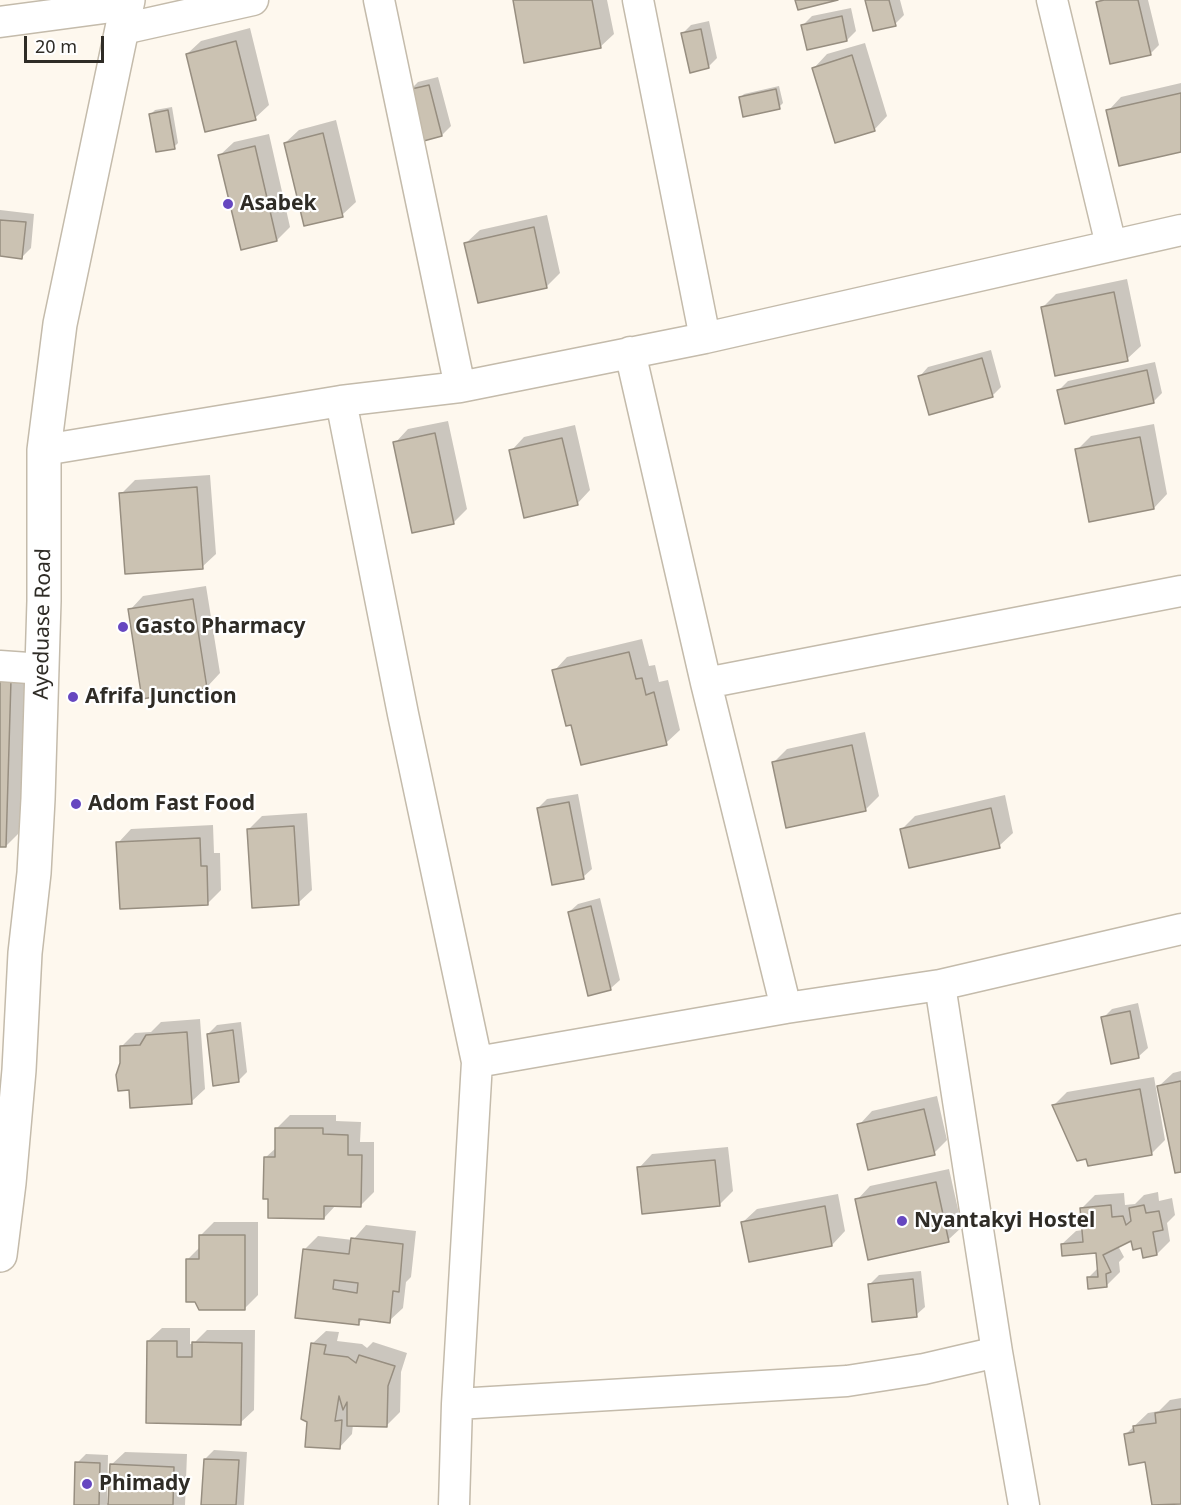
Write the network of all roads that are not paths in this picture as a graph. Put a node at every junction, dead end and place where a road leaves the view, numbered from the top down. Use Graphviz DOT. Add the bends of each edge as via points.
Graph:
graph roads {
  1 [pos="252,0"];
  2 [pos="379,0"];
  3 [pos="638,0"];
  4 [pos="1052,0"];
  5 [pos="126,11"];
  6 [pos="0,22"];
  7 [pos="1181,230"];
  8 [pos="1111,245"];
  9 [pos="705,338"];
  10 [pos="630,352"];
  11 [pos="460,387"];
  12 [pos="341,401"];
  13 [pos="44,450"];
  14 [pos="1181,591"];
  15 [pos="0,666"];
  16 [pos="43,669"];
  17 [pos="706,683"];
  18 [pos="1181,929"];
  19 [pos="940,985"];
  20 [pos="786,1008"];
  21 [pos="477,1062"];
  22 [pos="0,1255"];
  23 [pos="997,1352"];
  24 [pos="457,1404"];
  25 [pos="454,1505"];
  26 [pos="1024,1505"];
  1 -- 5 [label="street"];
  2 -- 11 [label="street"];
  3 -- 9 [label="street"];
  4 -- 8 [label="street"];
  5 -- 6 [label="street"];
  5 -- 13 [label="street, Ayeduase Road" via="60,324"];
  7 -- 8 [label="street"];
  8 -- 9 [label="street"];
  9 -- 10 [label="street"];
  10 -- 11 [label="street"];
  10 -- 17 [label="street"];
  11 -- 12 [label="street"];
  12 -- 13 [label="street"];
  12 -- 21 [label="street"];
  13 -- 16 [label="street, Ayeduase Road"];
  14 -- 17 [label="street"];
  15 -- 16 [label="street"];
  16 -- 22 [label="street, Ayeduase Road" via="34,873"];
  17 -- 20 [label="street"];
  18 -- 19 [label="street"];
  19 -- 20 [label="street"];
  19 -- 23 [label="street"];
  20 -- 21 [label="street"];
  21 -- 24 [label="street"];
  23 -- 24 [label="street" via="846,1381"];
  23 -- 26 [label="street"];
  24 -- 25 [label="street"];
}
